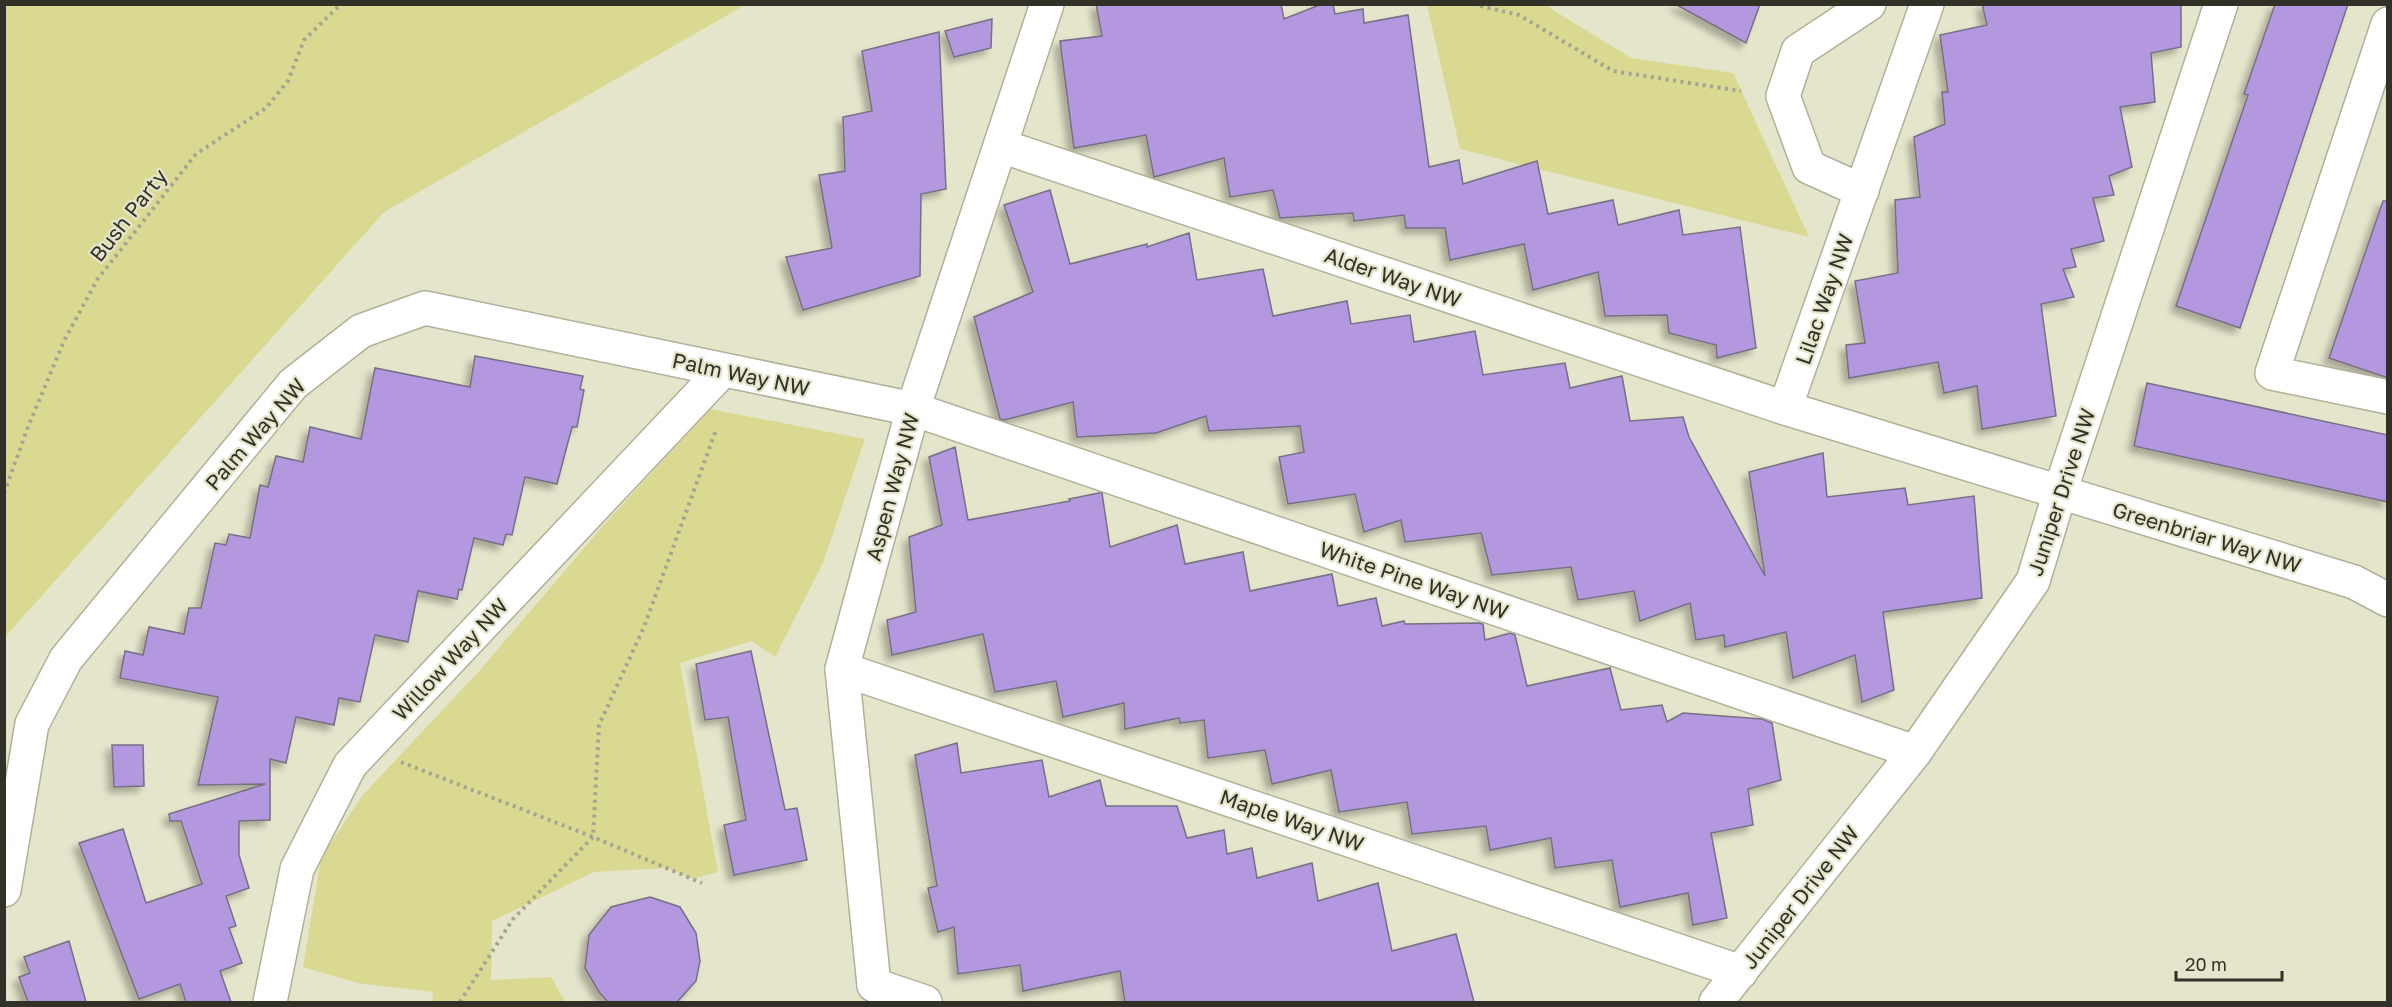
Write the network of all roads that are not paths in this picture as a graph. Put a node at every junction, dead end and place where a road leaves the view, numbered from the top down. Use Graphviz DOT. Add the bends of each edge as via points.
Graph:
graph roads {
  1 [pos="1047,4"];
  2 [pos="1869,4"];
  3 [pos="1927,4"];
  4 [pos="2221,4"];
  5 [pos="2388,24"];
  6 [pos="1001,146"];
  7 [pos="1862,191"];
  8 [pos="723,370"];
  9 [pos="2388,397"];
  10 [pos="1785,408"];
  11 [pos="913,409"];
  12 [pos="2060,492"];
  13 [pos="2388,580"];
  14 [pos="2354,582"];
  15 [pos="2388,600"];
  16 [pos="842,669"];
  17 [pos="1915,752"];
  18 [pos="4,890"];
  19 [pos="1741,972"];
  20 [pos="868,994"];
  21 [pos="270,1002"];
  22 [pos="925,1002"];
  23 [pos="1716,1002"];
  1 -- 6 [label="street, Aspen Way NW"];
  2 -- 7 [label="street" via="1798,51 1783,96 1809,167"];
  3 -- 7 [label="street, Lilac Way NW"];
  4 -- 12 [label="street, Juniper Drive NW"];
  5 -- 9 [label="street" via="2272,373"];
  6 -- 10 [label="street, Alder Way NW"];
  6 -- 11 [label="street, Aspen Way NW"];
  7 -- 10 [label="street, Lilac Way NW"];
  8 -- 11 [label="street, Palm Way NW"];
  8 -- 18 [label="street, Palm Way NW" via="425,308 361,331 293,384 66,659 32,724"];
  8 -- 21 [label="street, Willow Way NW" via="350,765 297,869"];
  10 -- 12 [label="street, Alder Way NW"];
  11 -- 16 [label="street, Aspen Way NW"];
  11 -- 17 [label="street, White Pine Way NW"];
  12 -- 14 [label="street, Greenbriar Way NW"];
  12 -- 17 [label="street, Juniper Drive NW" via="2033,581"];
  13 -- 14 [label="street, Greenbriar Way NW"];
  14 -- 15 [label="street, Greenbriar Way NW"];
  16 -- 19 [label="street, Maple Way NW"];
  16 -- 20 [label="street, Aspen Way NW"];
  17 -- 19 [label="street, Juniper Drive NW"];
  19 -- 23 [label="street, Juniper Drive NW"];
  20 -- 22 [label="street"];
}
